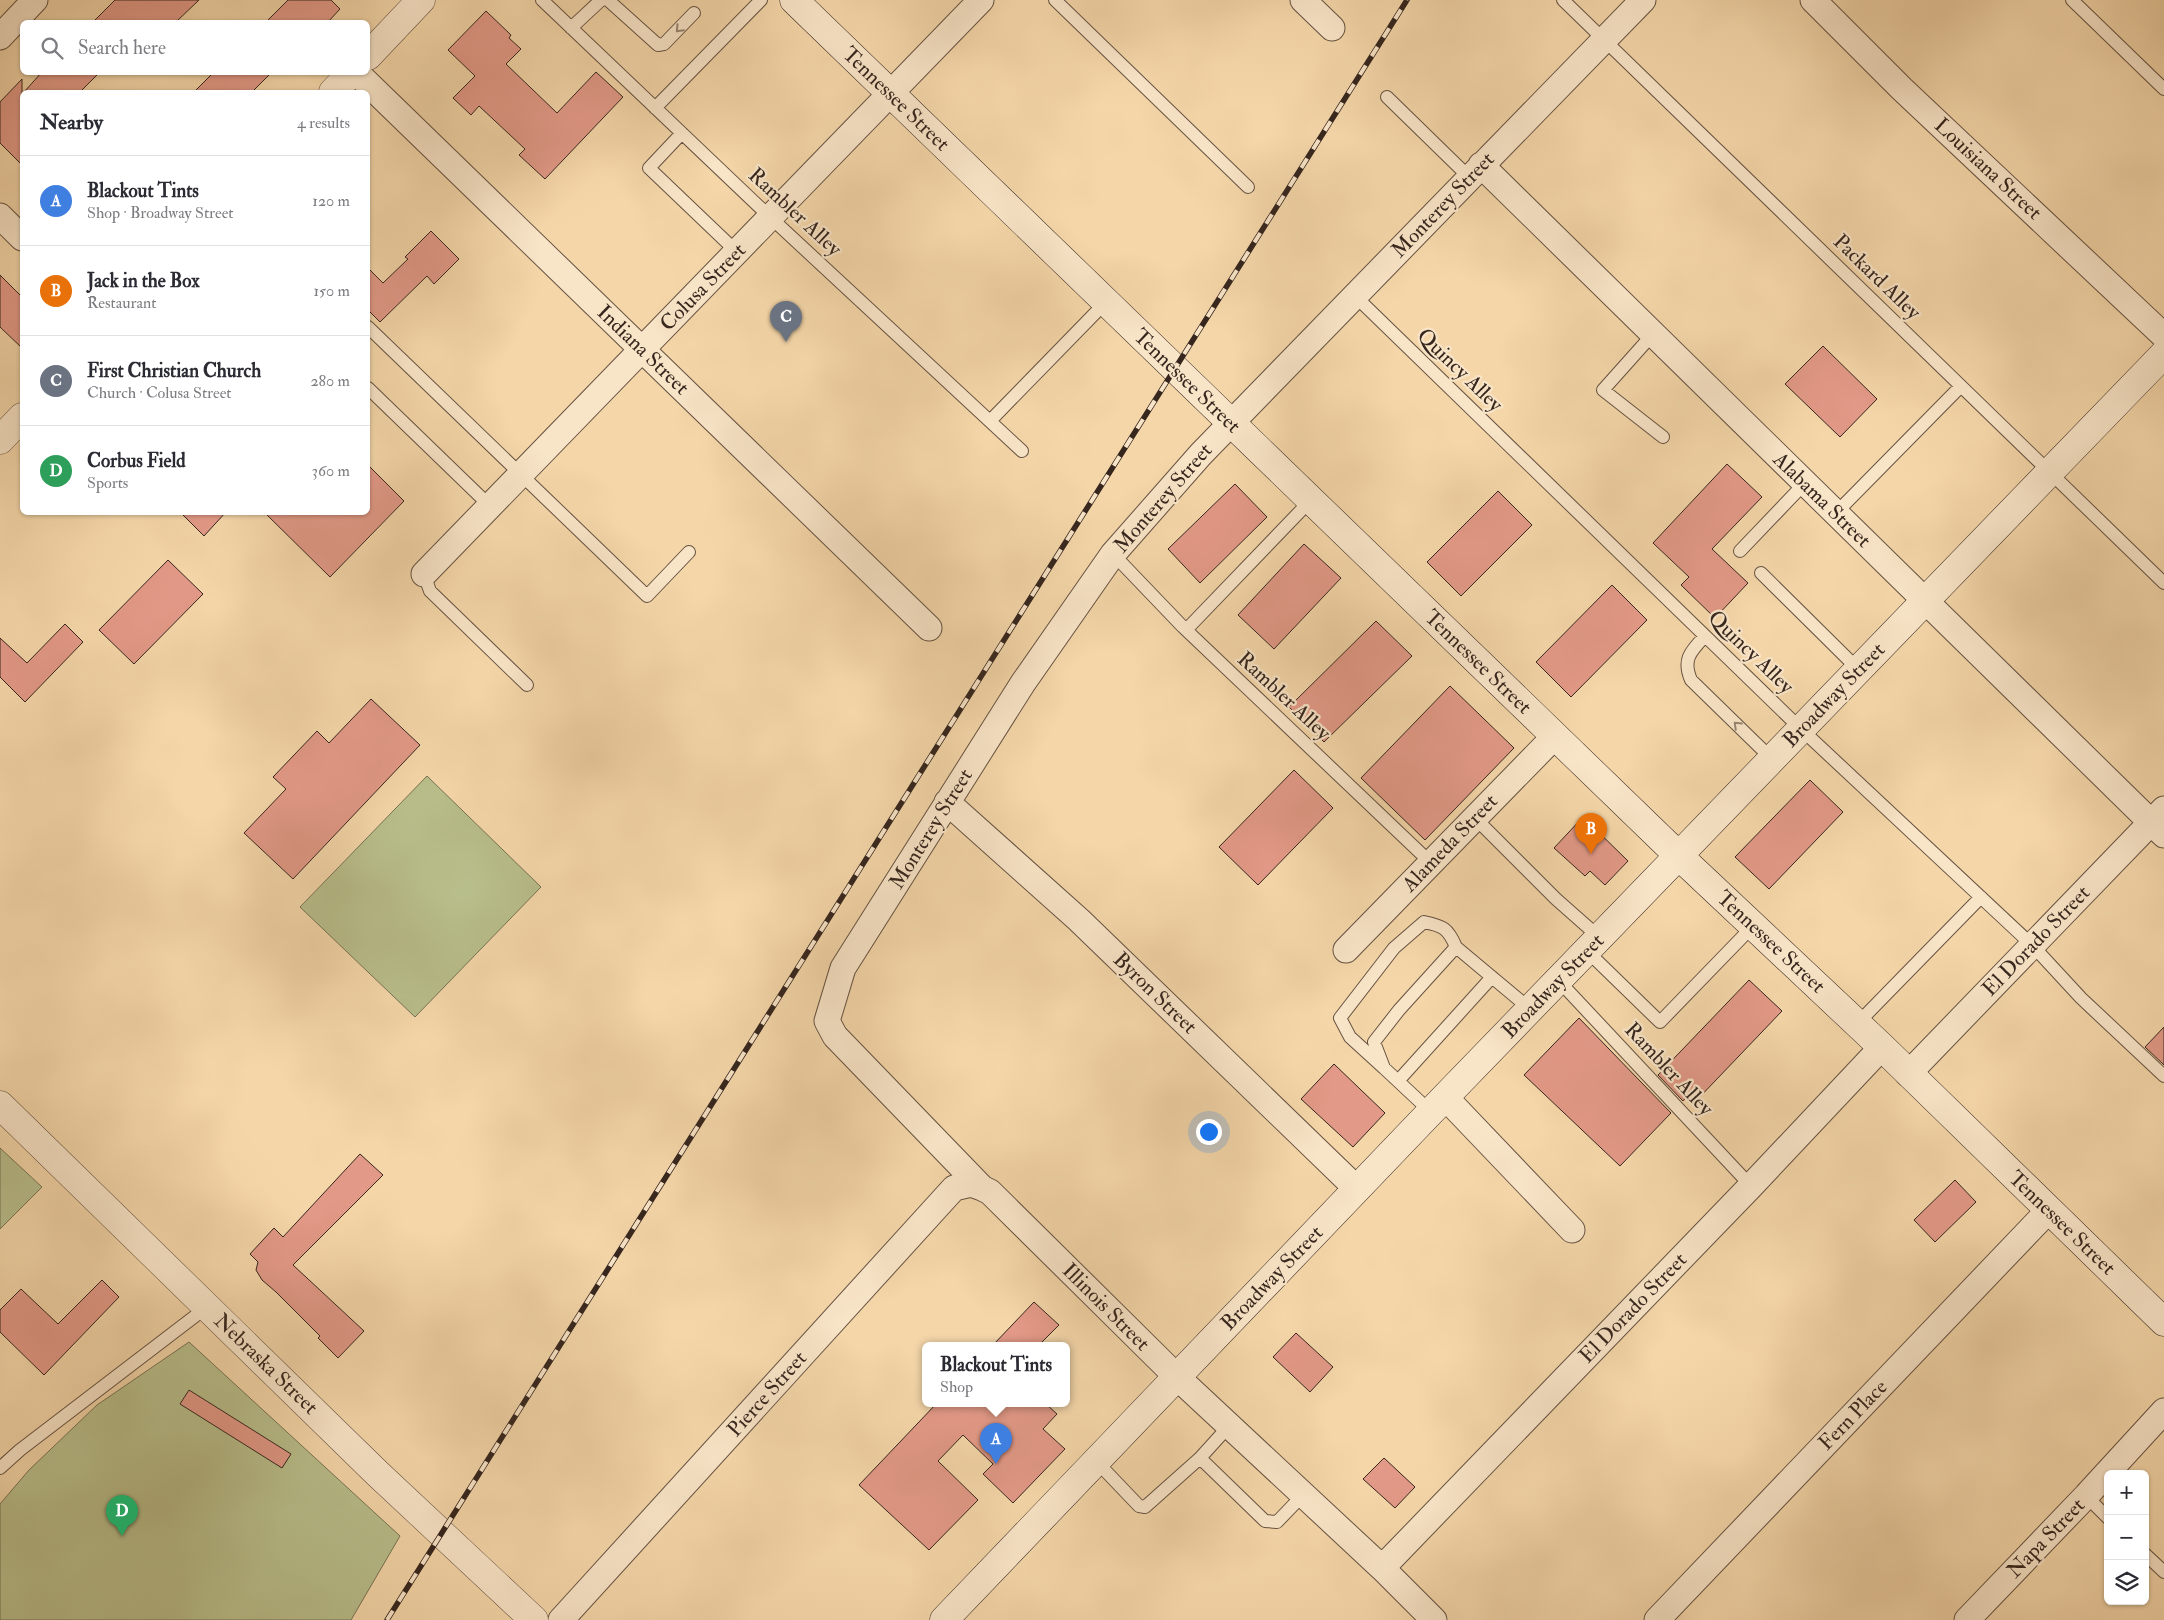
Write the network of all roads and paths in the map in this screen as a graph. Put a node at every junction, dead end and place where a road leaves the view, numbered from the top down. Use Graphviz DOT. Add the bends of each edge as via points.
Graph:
graph roads {
  1 [pos="35,0"];
  2 [pos="421,0"];
  3 [pos="542,0"];
  4 [pos="601,0"];
  5 [pos="608,0"];
  6 [pos="761,0"];
  7 [pos="794,0"];
  8 [pos="982,0"];
  9 [pos="1055,0"];
  10 [pos="1303,0"];
  11 [pos="1563,0"];
  12 [pos="1643,0"];
  13 [pos="1813,0"];
  14 [pos="2072,0"];
  15 [pos="694,13"];
  16 [pos="571,28"];
  17 [pos="1332,28"];
  18 [pos="0,36"];
  19 [pos="1605,41"];
  20 [pos="370,54"];
  21 [pos="351,75"];
  22 [pos="357,75"];
  23 [pos="2164,89"];
  24 [pos="335,90"];
  25 [pos="891,93"];
  26 [pos="1387,97"];
  27 [pos="655,108"];
  28 [pos="682,133"];
  29 [pos="1475,171"];
  30 [pos="1248,186"];
  31 [pos="0,216"];
  32 [pos="770,218"];
  33 [pos="20,236"];
  34 [pos="737,252"];
  35 [pos="1355,296"];
  36 [pos="1106,302"];
  37 [pos="370,329"];
  38 [pos="1653,334"];
  39 [pos="2164,336"];
  40 [pos="642,349"];
  41 [pos="2164,354"];
  42 [pos="1961,386"];
  43 [pos="370,390"];
  44 [pos="20,419"];
  45 [pos="990,421"];
  46 [pos="1231,423"];
  47 [pos="1664,436"];
  48 [pos="0,440"];
  49 [pos="1022,451"];
  50 [pos="2049,472"];
  51 [pos="522,473"];
  52 [pos="1805,483"];
  53 [pos="1311,500"];
  54 [pos="490,506"];
  55 [pos="1836,513"];
  56 [pos="1740,551"];
  57 [pos="689,552"];
  58 [pos="1113,554"];
  59 [pos="1761,573"];
  60 [pos="424,574"];
  61 [pos="2164,583"];
  62 [pos="1925,601"];
  63 [pos="930,628"];
  64 [pos="1186,630"];
  65 [pos="1705,636"];
  66 [pos="1860,670"];
  67 [pos="527,685"];
  68 [pos="1801,729"];
  69 [pos="1555,736"];
  70 [pos="1772,759"];
  71 [pos="948,802"];
  72 [pos="1475,818"];
  73 [pos="2160,822"];
  74 [pos="1679,856"];
  75 [pos="1431,863"];
  76 [pos="1981,897"];
  77 [pos="1753,926"];
  78 [pos="1593,944"];
  79 [pos="2032,945"];
  80 [pos="1456,947"];
  81 [pos="1346,950"];
  82 [pos="842,970"];
  83 [pos="1492,977"];
  84 [pos="1558,980"];
  85 [pos="1530,1009"];
  86 [pos="1857,1024"];
  87 [pos="1882,1047"];
  88 [pos="1384,1068"];
  89 [pos="1908,1074"];
  90 [pos="2164,1076"];
  91 [pos="1398,1081"];
  92 [pos="1438,1104"];
  93 [pos="0,1105"];
  94 [pos="1751,1186"];
  95 [pos="982,1188"];
  96 [pos="1357,1189"];
  97 [pos="2049,1210"];
  98 [pos="1572,1230"];
  99 [pos="207,1307"];
  100 [pos="2164,1322"];
  101 [pos="1177,1377"];
  102 [pos="2164,1411"];
  103 [pos="1229,1426"];
  104 [pos="1200,1458"];
  105 [pos="1096,1461"];
  106 [pos="0,1468"];
  107 [pos="1303,1495"];
  108 [pos="2086,1496"];
  109 [pos="2105,1515"];
  110 [pos="2149,1558"];
  111 [pos="1382,1568"];
  112 [pos="2164,1572"];
  113 [pos="947,1619"];
  114 [pos="534,1620"];
  115 [pos="561,1620"];
  116 [pos="1434,1620"];
  117 [pos="1657,1620"];
  118 [pos="1967,1620"];
  1 -- 18 [label="street"];
  2 -- 20 [label="main road"];
  3 -- 16 [label="lane, Rambler Alley"];
  4 -- 16 [label="lane"];
  15 -- 5 [label="lane, one-way" via="664,44 658,45"];
  6 -- 27 [label="lane"];
  7 -- 25 [label="main road, Tennessee Street"];
  8 -- 25 [label="street, Colusa Street"];
  9 -- 30 [label="lane"];
  10 -- 17 [label="street"];
  11 -- 19 [label="lane, Packard Alley"];
  12 -- 19 [label="street, Monterey Street"];
  13 -- 39 [label="street, Louisiana Street" via="1902,89"];
  14 -- 23 [label="lane"];
  16 -- 27 [label="lane, Rambler Alley"];
  19 -- 29 [label="street, Monterey Street"];
  19 -- 42 [label="lane, Packard Alley"];
  21 -- 24 [label="main road"];
  22 -- 40 [label="street, Indiana Street"];
  25 -- 32 [label="street, Colusa Street"];
  25 -- 36 [label="main road, Tennessee Street"];
  26 -- 29 [label="lane"];
  27 -- 28 [label="lane, Rambler Alley"];
  28 -- 32 [label="lane, Rambler Alley"];
  28 -- 34 [label="lane" via="649,168"];
  29 -- 35 [label="street, Monterey Street"];
  29 -- 38 [label="street, Alabama Street"];
  31 -- 33 [label="street"];
  32 -- 34 [label="street, Colusa Street"];
  32 -- 45 [label="lane, Rambler Alley"];
  34 -- 40 [label="street, Colusa Street"];
  35 -- 46 [label="street, Monterey Street"];
  35 -- 65 [label="lane, Quincy Alley"];
  36 -- 45 [label="lane"];
  36 -- 46 [label="main road, Tennessee Street"];
  37 -- 51 [label="lane"];
  38 -- 47 [label="lane" via="1603,390"];
  38 -- 52 [label="street, Alabama Street"];
  40 -- 51 [label="street, Colusa Street"];
  40 -- 63 [label="street, Indiana Street"];
  41 -- 50 [label="main road, Broadway Street"];
  42 -- 50 [label="lane, Packard Alley"];
  42 -- 55 [label="lane"];
  43 -- 54 [label="lane"];
  44 -- 48 [label="main road"];
  45 -- 49 [label="lane, Rambler Alley"];
  46 -- 53 [label="main road, Tennessee Street"];
  46 -- 58 [label="street, Monterey Street"];
  50 -- 61 [label="lane, Packard Alley"];
  50 -- 62 [label="main road, Broadway Street"];
  51 -- 54 [label="street, Colusa Street"];
  51 -- 57 [label="lane" via="647,596"];
  52 -- 55 [label="street, Alabama Street"];
  52 -- 56 [label="lane"];
  53 -- 64 [label="lane"];
  53 -- 69 [label="main road, Tennessee Street"];
  54 -- 60 [label="street, Colusa Street"];
  55 -- 62 [label="street, Alabama Street"];
  58 -- 64 [label="lane, Rambler Alley"];
  58 -- 71 [label="street, Monterey Street" via="1023,684"];
  59 -- 66 [label="lane"];
  60 -- 67 [label="lane" via="430,591"];
  62 -- 66 [label="main road, Broadway Street"];
  62 -- 73 [label="street, Alabama Street"];
  64 -- 75 [label="lane, Rambler Alley"];
  65 -- 68 [label="lane, Quincy Alley"];
  70 -- 65 [label="lane, one-way" via="1691,680 1686,669 1687,659"];
  66 -- 68 [label="main road, Broadway Street"];
  68 -- 70 [label="main road, Broadway Street"];
  68 -- 76 [label="lane, Quincy Alley"];
  69 -- 72 [label="street, Alameda Street"];
  69 -- 74 [label="main road, Tennessee Street"];
  70 -- 74 [label="main road, Broadway Street"];
  71 -- 82 [label="street, Monterey Street"];
  71 -- 96 [label="street, Byron Street" via="1079,920"];
  72 -- 75 [label="street, Alameda Street"];
  72 -- 78 [label="lane" via="1556,899"];
  73 -- 79 [label="street, El Dorado Street"];
  74 -- 77 [label="main road, Tennessee Street"];
  74 -- 78 [label="main road, Broadway Street"];
  75 -- 81 [label="street, Alameda Street"];
  76 -- 79 [label="lane, Quincy Alley"];
  76 -- 86 [label="lane"];
  77 -- 78 [label="lane" via="1660,1022"];
  77 -- 86 [label="main road, Tennessee Street"];
  78 -- 84 [label="main road, Broadway Street"];
  79 -- 89 [label="street, El Dorado Street"];
  79 -- 90 [label="lane, Quincy Alley" via="2081,998"];
  80 -- 83 [label="lane"];
  80 -- 88 [label="lane" via="1374,1042"];
  80 -- 88 [label="lane" via="1452,937 1441,926 1424,922 1394,948 1340,1018 1350,1037"];
  82 -- 95 [label="street, Illinois Street" via="827,1021 835,1036"];
  83 -- 85 [label="lane"];
  83 -- 91 [label="lane"];
  84 -- 85 [label="main road, Broadway Street"];
  84 -- 94 [label="lane, Rambler Alley"];
  85 -- 92 [label="main road, Broadway Street"];
  86 -- 87 [label="main road, Tennessee Street"];
  87 -- 89 [label="main road, Tennessee Street"];
  87 -- 94 [label="street, El Dorado Street"];
  88 -- 91 [label="lane"];
  89 -- 97 [label="main road, Tennessee Street"];
  91 -- 92 [label="lane"];
  92 -- 96 [label="main road, Broadway Street"];
  92 -- 98 [label="street"];
  93 -- 99 [label="main road, Nebraska Street"];
  94 -- 111 [label="street, El Dorado Street"];
  95 -- 101 [label="street, Illinois Street" via="990,1192"];
  95 -- 115 [label="street, Pierce Street" via="971,1184 954,1188"];
  96 -- 101 [label="main road, Broadway Street"];
  97 -- 100 [label="main road, Tennessee Street"];
  97 -- 117 [label="street, Fern Place"];
  99 -- 106 [label="lane"];
  99 -- 114 [label="main road, Nebraska Street"];
  101 -- 103 [label="street, Illinois Street"];
  101 -- 105 [label="main road, Broadway Street"];
  102 -- 108 [label="street, Napa Street"];
  103 -- 104 [label="lane"];
  103 -- 107 [label="street, Illinois Street"];
  104 -- 105 [label="lane" via="1145,1507 1139,1506"];
  104 -- 107 [label="lane" via="1265,1522 1277,1522"];
  105 -- 113 [label="main road, Broadway Street"];
  107 -- 111 [label="street, Illinois Street"];
  108 -- 109 [label="lane"];
  108 -- 118 [label="street, Napa Street"];
  110 -- 112 [label="lane"];
  111 -- 116 [label="street, Illinois Street"];
}
